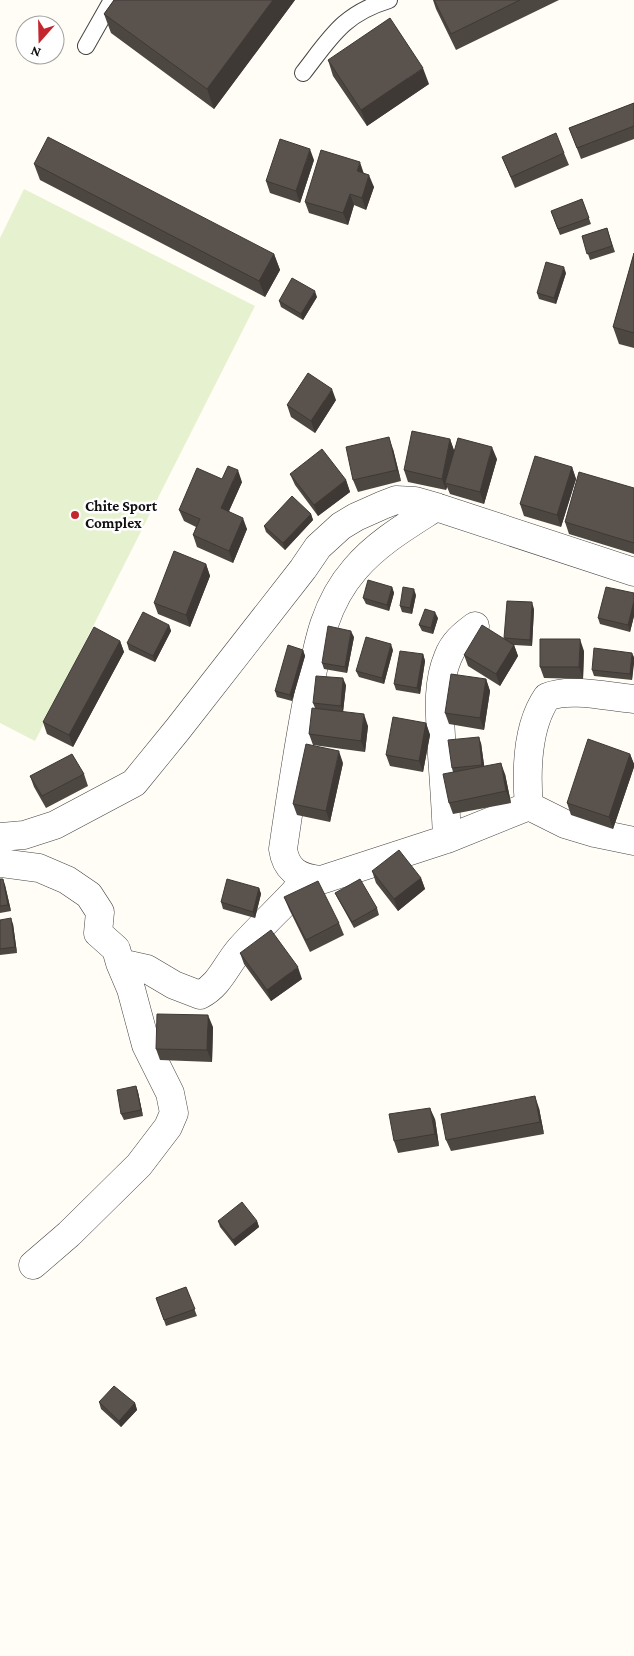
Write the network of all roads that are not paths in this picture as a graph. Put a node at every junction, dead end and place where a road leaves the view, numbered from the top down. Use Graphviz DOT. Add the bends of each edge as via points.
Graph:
graph roads {
  1 [pos="112,0"];
  2 [pos="389,0"];
  3 [pos="86,46"];
  4 [pos="303,73"];
  5 [pos="436,507"];
  6 [pos="634,572"];
  7 [pos="475,626"];
  8 [pos="634,699"];
  9 [pos="529,806"];
  10 [pos="0,837"];
  11 [pos="447,839"];
  12 [pos="634,841"];
  13 [pos="0,863"];
  14 [pos="301,876"];
  15 [pos="120,963"];
  16 [pos="34,1265"];
  1 -- 3 [label="lane"];
  2 -- 4 [label="lane" via="343,23"];
  5 -- 6 [label="street"];
  5 -- 10 [label="street" via="396,500 341,526 318,547 134,783 55,826 24,835"];
  5 -- 14 [label="street" via="364,559 341,586 325,618 298,752 284,849 286,863"];
  7 -- 11 [label="street" via="453,646 441,681"];
  8 -- 9 [label="street" via="574,692 547,697 538,714 532,740"];
  9 -- 11 [label="street"];
  9 -- 12 [label="street" via="565,824"];
  11 -- 14 [label="street" via="321,880"];
  13 -- 15 [label="street" via="39,868 67,880 89,895 100,912 98,933 116,949"];
  14 -- 15 [label="street" via="294,893 239,950 217,982 200,994 147,969"];
  15 -- 16 [label="street" via="131,989 146,1045 170,1093 174,1114 139,1165"];
}
